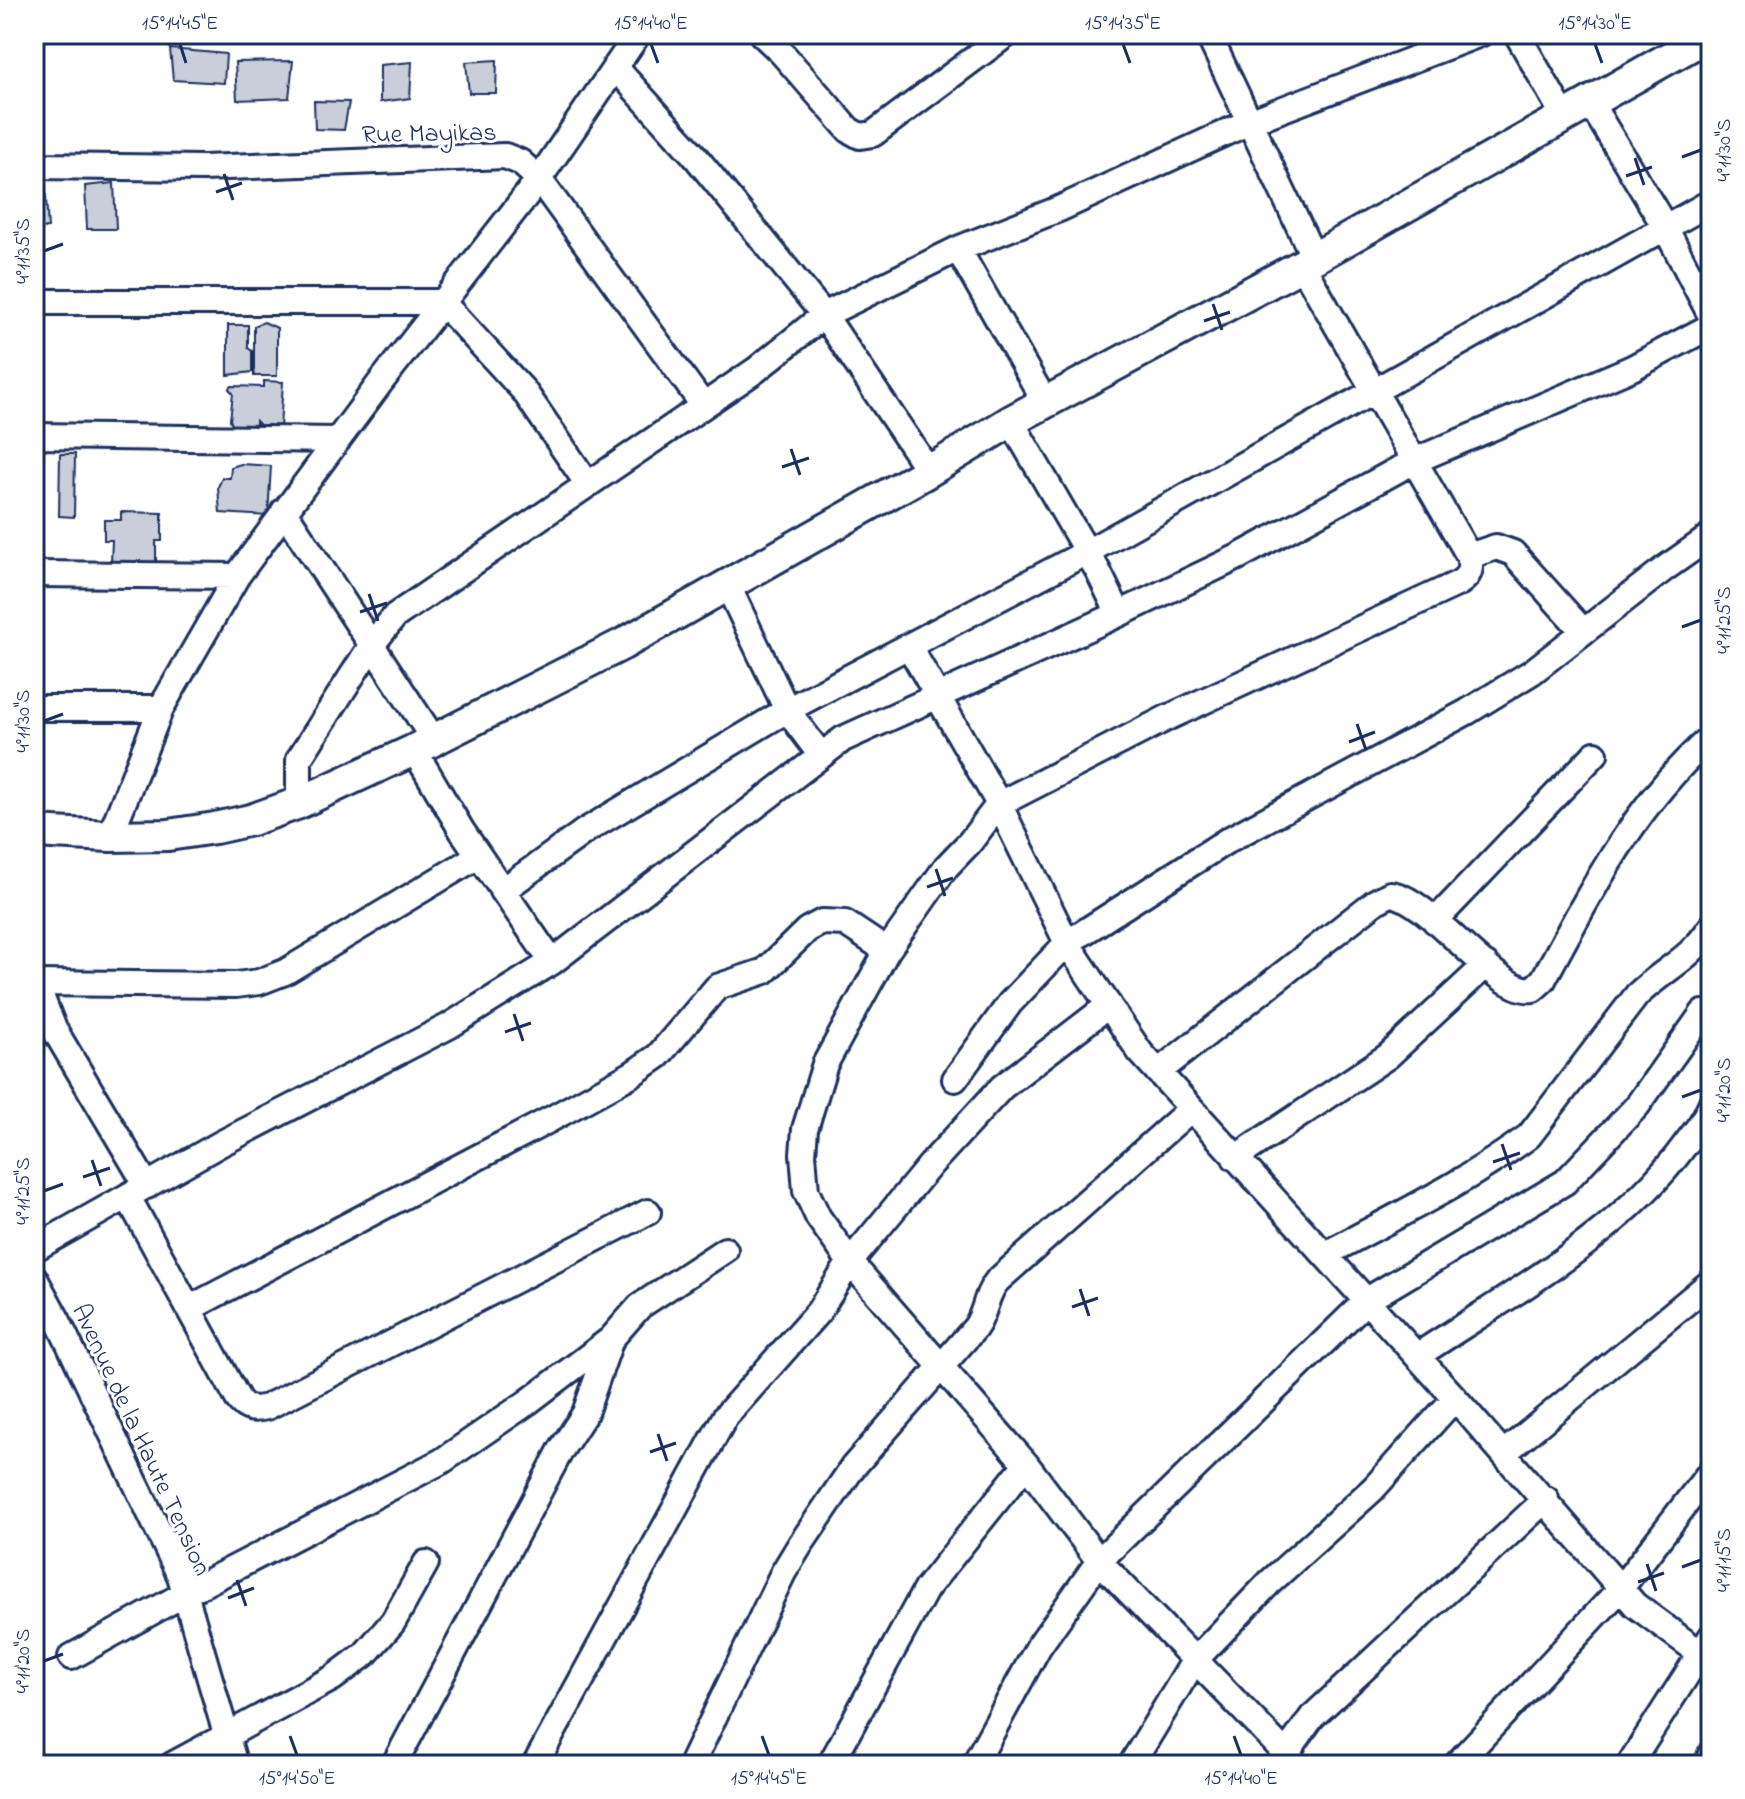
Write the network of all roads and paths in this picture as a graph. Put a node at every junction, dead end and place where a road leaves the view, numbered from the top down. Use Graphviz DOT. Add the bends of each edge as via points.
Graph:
graph roads {
  1 [pos="638,34"];
  2 [pos="762,34"];
  3 [pos="1208,34"];
  4 [pos="1480,34"];
  5 [pos="1517,34"];
  6 [pos="1711,34"];
  7 [pos="1003,35"];
  8 [pos="615,67"];
  9 [pos="1578,111"];
  10 [pos="1249,122"];
  11 [pos="34,166"];
  12 [pos="539,179"];
  13 [pos="1711,202"];
  14 [pos="1665,227"];
  15 [pos="958,249"];
  16 [pos="1308,262"];
  17 [pos="34,302"];
  18 [pos="442,302"];
  19 [pos="824,315"];
  20 [pos="1711,316"];
  21 [pos="1711,326"];
  22 [pos="1375,390"];
  23 [pos="1045,402"];
  24 [pos="703,405"];
  25 [pos="1011,421"];
  26 [pos="34,436"];
  27 [pos="338,440"];
  28 [pos="1414,461"];
  29 [pos="929,471"];
  30 [pos="587,483"];
  31 [pos="284,511"];
  32 [pos="1711,536"];
  33 [pos="1087,552"];
  34 [pos="1469,556"];
  35 [pos="34,574"];
  36 [pos="237,576"];
  37 [pos="728,586"];
  38 [pos="1119,614"];
  39 [pos="1583,631"];
  40 [pos="371,646"];
  41 [pos="909,646"];
  42 [pos="939,697"];
  43 [pos="34,708"];
  44 [pos="161,708"];
  45 [pos="787,710"];
  46 [pos="1711,737"];
  47 [pos="424,745"];
  48 [pos="820,754"];
  49 [pos="1595,754"];
  50 [pos="299,803"];
  51 [pos="999,804"];
  52 [pos="34,832"];
  53 [pos="110,836"];
  54 [pos="478,856"];
  55 [pos="502,891"];
  56 [pos="1435,921"];
  57 [pos="1711,927"];
  58 [pos="1067,943"];
  59 [pos="887,951"];
  60 [pos="552,962"];
  61 [pos="1486,965"];
  62 [pos="35,983"];
  63 [pos="1109,1005"];
  64 [pos="1703,1013"];
  65 [pos="1158,1072"];
  66 [pos="955,1079"];
  67 [pos="1711,1104"];
  68 [pos="1191,1109"];
  69 [pos="1235,1158"];
  70 [pos="138,1192"];
  71 [pos="648,1212"];
  72 [pos="34,1249"];
  73 [pos="725,1250"];
  74 [pos="1326,1254"];
  75 [pos="850,1262"];
  76 [pos="34,1277"];
  77 [pos="1711,1282"];
  78 [pos="1367,1300"];
  79 [pos="190,1308"];
  80 [pos="611,1339"];
  81 [pos="1417,1356"];
  82 [pos="941,1364"];
  83 [pos="1455,1398"];
  84 [pos="1504,1453"];
  85 [pos="1026,1464"];
  86 [pos="1711,1471"];
  87 [pos="1546,1499"];
  88 [pos="1099,1561"];
  89 [pos="426,1563"];
  90 [pos="1621,1588"];
  91 [pos="186,1593"];
  92 [pos="1705,1645"];
  93 [pos="71,1657"];
  94 [pos="1194,1661"];
  95 [pos="227,1735"];
  96 [pos="1711,1754"];
  97 [pos="1287,1761"];
  98 [pos="172,1765"];
  99 [pos="235,1765"];
  100 [pos="394,1765"];
  101 [pos="535,1765"];
  102 [pos="691,1765"];
  103 [pos="830,1765"];
  104 [pos="974,1765"];
  105 [pos="1131,1765"];
  106 [pos="1456,1765"];
  107 [pos="1629,1765"];
  108 [pos="1707,1765"];
  1 -- 8 [label="street"];
  2 -- 7 [label="street" via="860,136 873,134"];
  3 -- 10 [label="street"];
  4 -- 10 [label="street"];
  5 -- 9 [label="street"];
  6 -- 9 [label="main road"];
  8 -- 12 [label="street"];
  8 -- 19 [label="street"];
  9 -- 14 [label="street"];
  9 -- 16 [label="main road"];
  10 -- 15 [label="street"];
  10 -- 16 [label="street"];
  11 -- 12 [label="street, Rue Mayikas" via="203,168 505,156"];
  12 -- 18 [label="street"];
  12 -- 24 [label="street, Rue Mayikas"];
  13 -- 14 [label="street"];
  14 -- 20 [label="street"];
  14 -- 22 [label="street"];
  15 -- 19 [label="street"];
  15 -- 23 [label="street"];
  16 -- 22 [label="street"];
  16 -- 23 [label="main road"];
  17 -- 18 [label="street"];
  18 -- 27 [label="street"];
  18 -- 30 [label="street" via="524,391"];
  19 -- 24 [label="street"];
  19 -- 29 [label="street"];
  21 -- 28 [label="street" via="1632,368"];
  22 -- 28 [label="street"];
  22 -- 33 [label="street"];
  23 -- 25 [label="main road"];
  24 -- 30 [label="street"];
  25 -- 29 [label="main road"];
  25 -- 33 [label="street"];
  26 -- 27 [label="street"];
  27 -- 31 [label="street"];
  28 -- 34 [label="street"];
  28 -- 38 [label="street" via="1238,557"];
  29 -- 37 [label="main road"];
  30 -- 40 [label="street" via="395,616"];
  31 -- 36 [label="street"];
  31 -- 40 [label="street"];
  32 -- 39 [label="street"];
  33 -- 38 [label="street"];
  33 -- 41 [label="street"];
  34 -- 39 [label="street" via="1496,547 1513,553"];
  34 -- 51 [label="street" via="1472,566 1459,583 1167,718"];
  35 -- 36 [label="street"];
  36 -- 44 [label="street"];
  37 -- 45 [label="street"];
  37 -- 47 [label="main road"];
  38 -- 42 [label="street"];
  39 -- 58 [label="street" via="1532,672 1467,712 1228,840"];
  40 -- 47 [label="street"];
  40 -- 50 [label="street" via="299,759"];
  41 -- 42 [label="street"];
  41 -- 45 [label="street"];
  42 -- 48 [label="street"];
  42 -- 51 [label="street"];
  43 -- 44 [label="street"];
  44 -- 53 [label="street"];
  45 -- 48 [label="street"];
  45 -- 55 [label="street" via="585,831"];
  46 -- 61 [label="street" via="1665,782 1606,863 1538,985 1519,989"];
  47 -- 50 [label="main road"];
  47 -- 54 [label="street"];
  48 -- 60 [label="street"];
  49 -- 56 [label="street"];
  50 -- 53 [label="main road" via="215,828"];
  51 -- 58 [label="street"];
  51 -- 59 [label="street"];
  52 -- 53 [label="main road"];
  54 -- 55 [label="street"];
  54 -- 62 [label="street" via="285,972 259,982"];
  55 -- 60 [label="street"];
  56 -- 61 [label="street"];
  56 -- 65 [label="street" via="1397,895 1383,896"];
  57 -- 74 [label="street" via="1683,961 1637,995 1529,1136"];
  58 -- 63 [label="street"];
  58 -- 66 [label="street" via="1010,1003"];
  59 -- 75 [label="street" via="825,1064 805,1129 806,1191"];
  59 -- 79 [label="street" via="845,923 822,922 765,971 717,987 640,1070"];
  60 -- 70 [label="street" via="449,1026"];
  61 -- 69 [label="street" via="1388,1056"];
  62 -- 70 [label="street"];
  63 -- 65 [label="street"];
  63 -- 75 [label="street" via="1002,1087"];
  64 -- 78 [label="street" via="1637,1106 1565,1182"];
  65 -- 68 [label="street"];
  67 -- 81 [label="street" via="1662,1175 1591,1240"];
  68 -- 69 [label="street"];
  68 -- 82 [label="street" via="997,1281 981,1320"];
  69 -- 74 [label="street"];
  70 -- 72 [label="street"];
  70 -- 79 [label="street"];
  71 -- 79 [label="street" via="267,1407 243,1406"];
  73 -- 80 [label="street" via="640,1306"];
  74 -- 78 [label="street"];
  75 -- 82 [label="street"];
  75 -- 101 [label="street" via="819,1311 725,1417"];
  76 -- 91 [label="street, Avenue de la Haute Tension"];
  77 -- 84 [label="street"];
  78 -- 81 [label="street"];
  78 -- 88 [label="street"];
  80 -- 91 [label="street" via="442,1461"];
  80 -- 100 [label="street" via="585,1413"];
  81 -- 83 [label="street"];
  82 -- 85 [label="street"];
  82 -- 102 [label="street" via="853,1467 783,1573"];
  83 -- 84 [label="street"];
  83 -- 94 [label="street" via="1373,1489 1270,1582"];
  84 -- 87 [label="street"];
  85 -- 88 [label="street"];
  85 -- 103 [label="street" via="926,1589"];
  86 -- 90 [label="street"];
  87 -- 90 [label="street"];
  87 -- 97 [label="street" via="1312,1717"];
  88 -- 94 [label="street"];
  88 -- 104 [label="street" via="1039,1646"];
  89 -- 95 [label="street" via="393,1622 365,1654 333,1678"];
  90 -- 92 [label="street" via="1650,1618"];
  90 -- 106 [label="street"];
  91 -- 93 [label="street"];
  91 -- 95 [label="street, Avenue de la Haute Tension"];
  92 -- 107 [label="street"];
  94 -- 97 [label="street"];
  94 -- 105 [label="street"];
  95 -- 98 [label="street"];
  95 -- 99 [label="street, Avenue de la Haute Tension"];
  96 -- 108 [label="street"];
}
